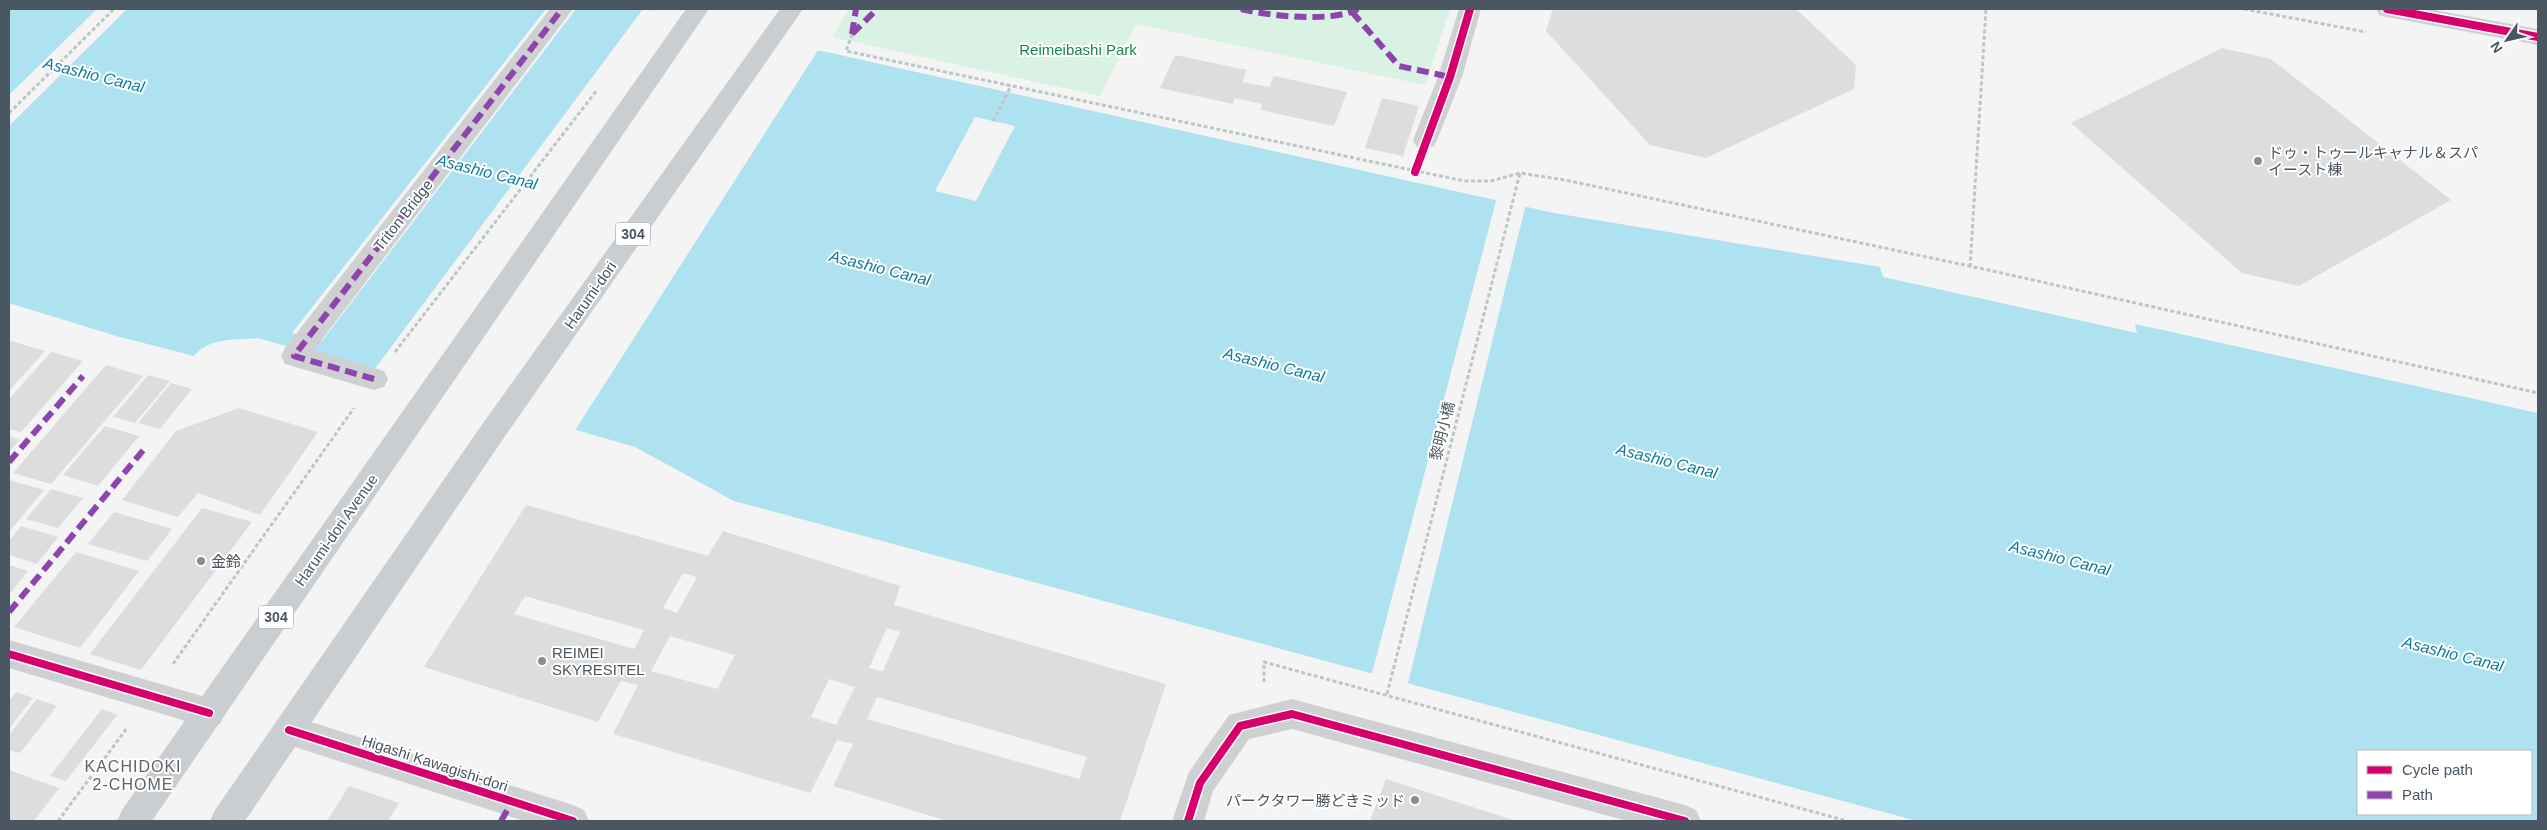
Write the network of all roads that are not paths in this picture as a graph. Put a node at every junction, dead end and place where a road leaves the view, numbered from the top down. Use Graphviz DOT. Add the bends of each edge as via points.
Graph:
graph roads {
  1 [pos="562,9"];
  2 [pos="792,9"];
  3 [pos="1470,9"];
  4 [pos="2387,9"];
  5 [pos="696,12"];
  6 [pos="2443,14"];
  7 [pos="2538,37"];
  8 [pos="1425,140"];
  9 [pos="374,378"];
  10 [pos="9,654"];
  11 [pos="208,713"];
  12 [pos="289,730"];
  13 [pos="133,821"];
  14 [pos="226,821"];
  15 [pos="572,821"];
  16 [pos="1188,821"];
  17 [pos="1685,821"];
  1 -- 9 [label="street, Triton Bridge" via="294,356"];
  2 -- 12 [label="main road, Harumi-dori / 304" via="491,434"];
  3 -- 8 [label="street" via="1450,77"];
  4 -- 6 [label="street"];
  5 -- 11 [label="main road, Harumi-dori Avenue / 304"];
  6 -- 7 [label="street"];
  10 -- 11 [label="street"];
  11 -- 13 [label="main road, Harumi-dori Avenue / 304"];
  12 -- 14 [label="main road, 304"];
  12 -- 15 [label="street, Higashi Kawagishi-dori"];
  16 -- 17 [label="street" via="1200,783 1240,726 1292,714"];
}
